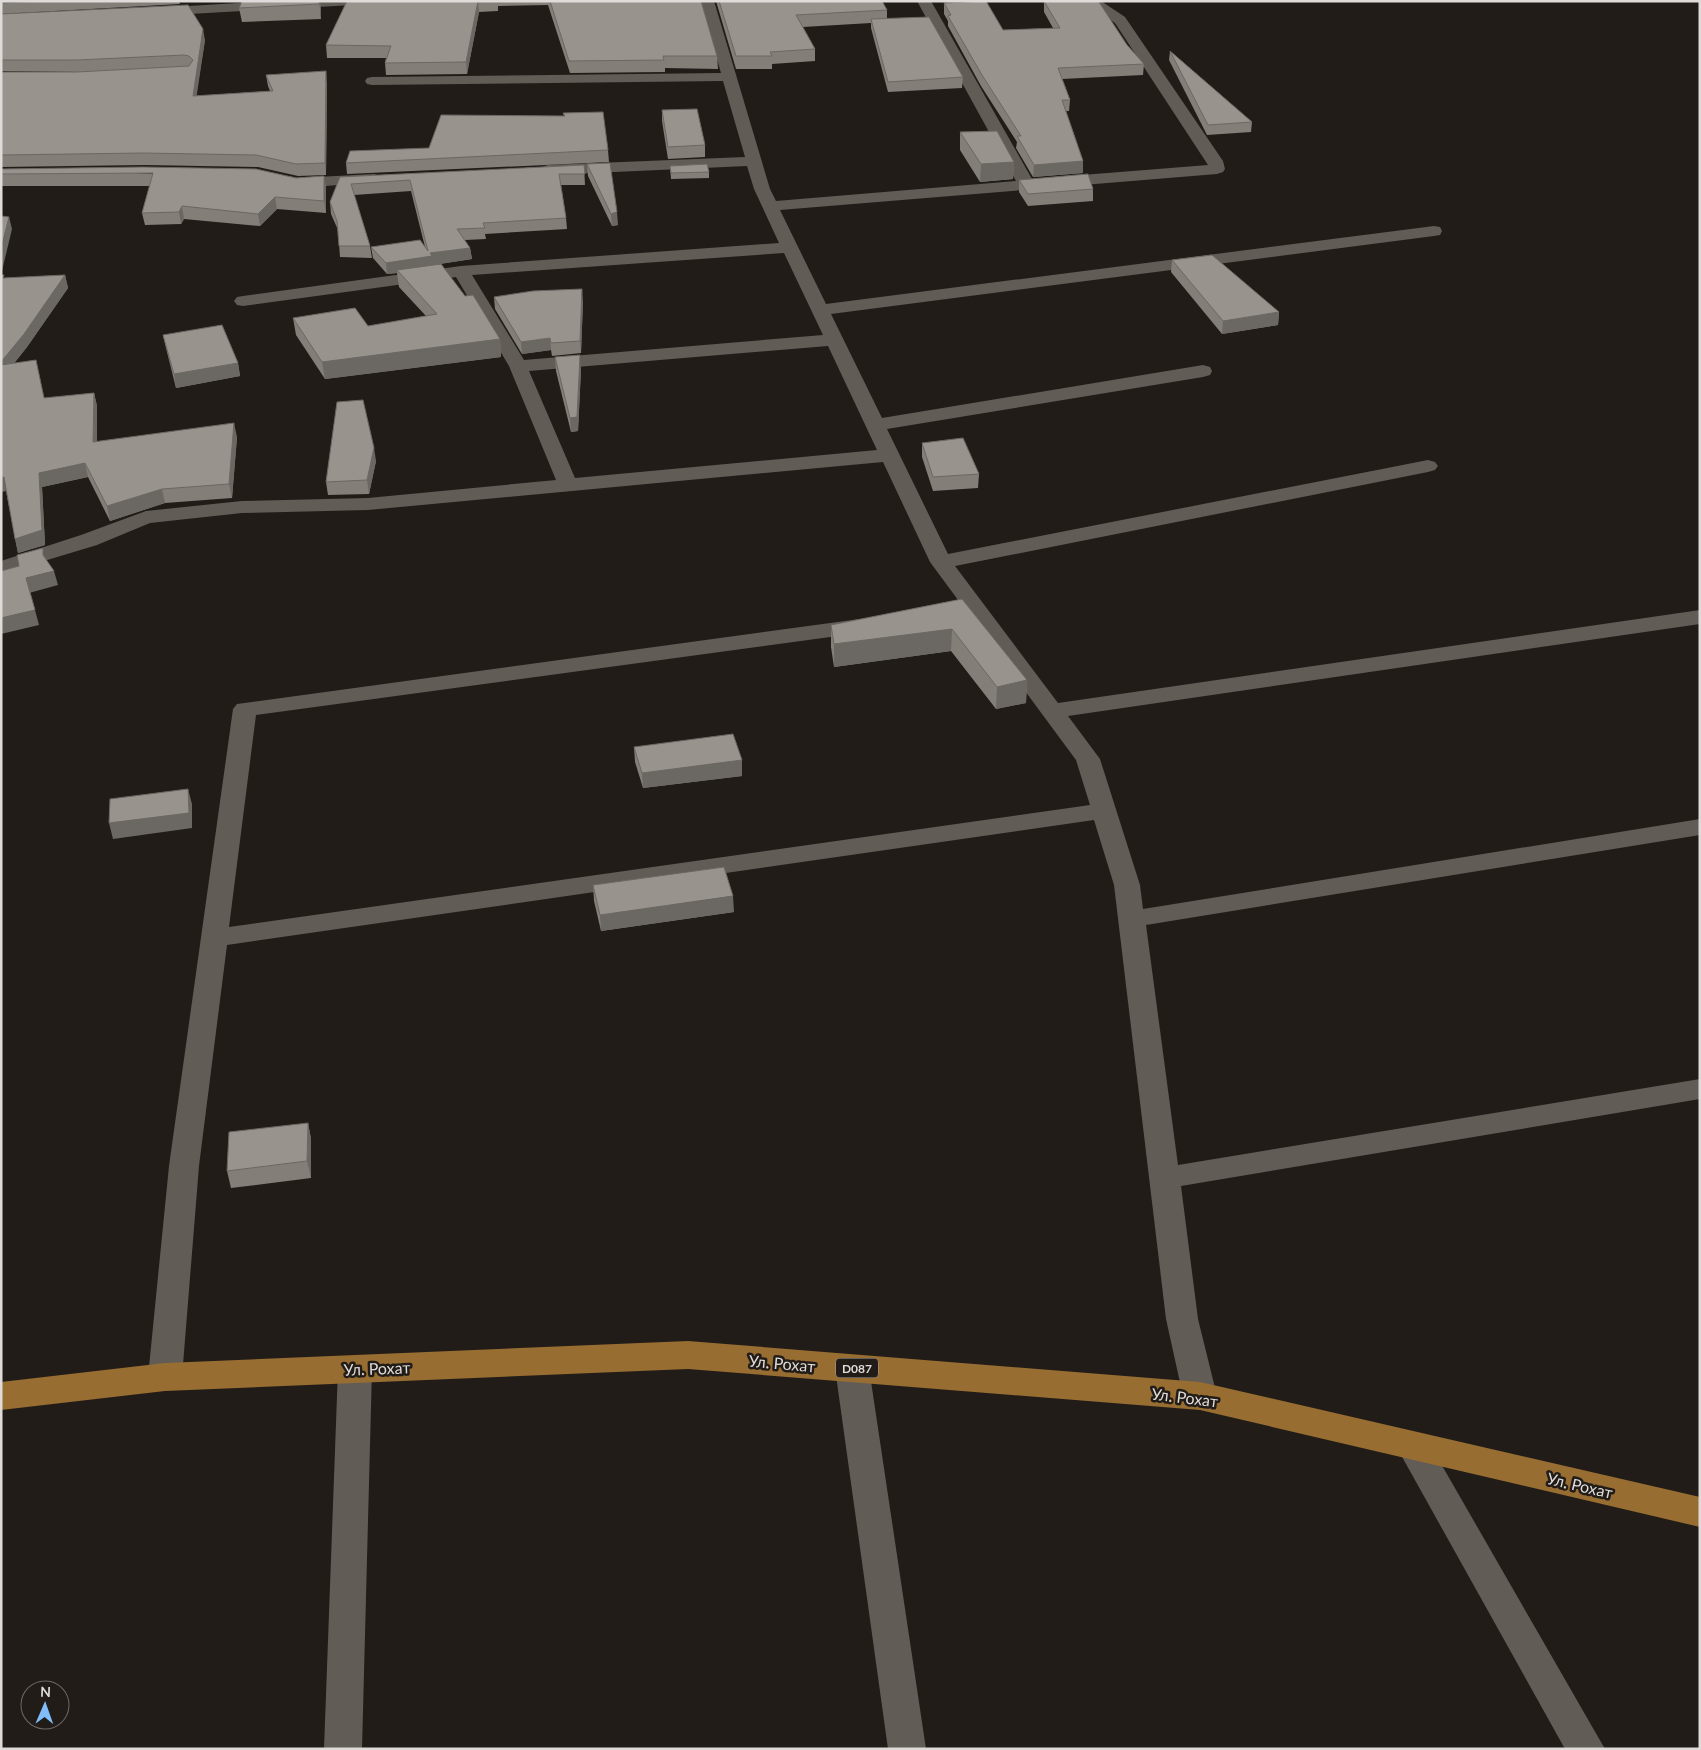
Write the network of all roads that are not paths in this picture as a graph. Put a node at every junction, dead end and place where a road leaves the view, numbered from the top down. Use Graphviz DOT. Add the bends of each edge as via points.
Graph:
graph roads {
  1 [pos="353,1"];
  2 [pos="706,1"];
  3 [pos="924,1"];
  4 [pos="1092,1"];
  5 [pos="138,13"];
  6 [pos="729,77"];
  7 [pos="372,81"];
  8 [pos="754,161"];
  9 [pos="535,171"];
  10 [pos="274,177"];
  11 [pos="387,178"];
  12 [pos="1027,185"];
  13 [pos="770,206"];
  14 [pos="1434,231"];
  15 [pos="790,247"];
  16 [pos="461,271"];
  17 [pos="243,301"];
  18 [pos="820,310"];
  19 [pos="834,340"];
  20 [pos="518,366"];
  21 [pos="1203,371"];
  22 [pos="875,425"];
  23 [pos="890,456"];
  24 [pos="1428,466"];
  25 [pos="568,485"];
  26 [pos="941,562"];
  27 [pos="1,568"];
  28 [pos="977,610"];
  29 [pos="947,614"];
  30 [pos="1700,617"];
  31 [pos="888,622"];
  32 [pos="1052,711"];
  33 [pos="1104,811"];
  34 [pos="1700,827"];
  35 [pos="1132,918"];
  36 [pos="215,938"];
  37 [pos="1700,1089"];
  38 [pos="1164,1178"];
  39 [pos="852,1368"];
  40 [pos="354,1369"];
  41 [pos="165,1377"];
  42 [pos="1,1396"];
  43 [pos="1200,1396"];
  44 [pos="1413,1446"];
  45 [pos="1700,1512"];
  46 [pos="343,1749"];
  47 [pos="907,1749"];
  48 [pos="1586,1749"];
  1 -- 5 [label="street"];
  2 -- 6 [label="street"];
  3 -- 12 [label="street"];
  4 -- 12 [label="street" via="1120,20 1215,161 1217,169"];
  6 -- 7 [label="street"];
  6 -- 8 [label="street"];
  8 -- 9 [label="street"];
  8 -- 13 [label="street"];
  10 -- 11 [label="street" via="298,183"];
  12 -- 13 [label="street"];
  13 -- 15 [label="street"];
  14 -- 18 [label="street"];
  15 -- 16 [label="street"];
  15 -- 18 [label="street"];
  16 -- 17 [label="street"];
  16 -- 20 [label="street"];
  18 -- 19 [label="street"];
  19 -- 20 [label="street"];
  19 -- 22 [label="street"];
  20 -- 25 [label="street"];
  21 -- 22 [label="street"];
  22 -- 23 [label="street"];
  23 -- 25 [label="street"];
  23 -- 26 [label="street"];
  24 -- 26 [label="street"];
  25 -- 27 [label="street" via="368,504 242,508 146,517 89,540"];
  26 -- 28 [label="street"];
  28 -- 29 [label="street"];
  28 -- 32 [label="street"];
  30 -- 32 [label="street"];
  31 -- 36 [label="street" via="245,709"];
  32 -- 33 [label="street" via="1088,759"];
  33 -- 35 [label="street" via="1127,885"];
  33 -- 36 [label="street"];
  34 -- 35 [label="street"];
  35 -- 38 [label="street"];
  36 -- 41 [label="street" via="184,1166"];
  37 -- 38 [label="street"];
  38 -- 43 [label="street" via="1182,1319"];
  39 -- 40 [label="main road, Ул. Рохат / D087" via="688,1355"];
  39 -- 43 [label="main road, Ул. Рохат / D087"];
  39 -- 47 [label="street"];
  40 -- 41 [label="main road, Ул. Рохат / D087"];
  40 -- 46 [label="street"];
  41 -- 42 [label="main road, Ул. Рохат / D087"];
  43 -- 44 [label="main road, Ул. Рохат / D087"];
  44 -- 45 [label="main road, Ул. Рохат / D087"];
  44 -- 48 [label="street"];
}
